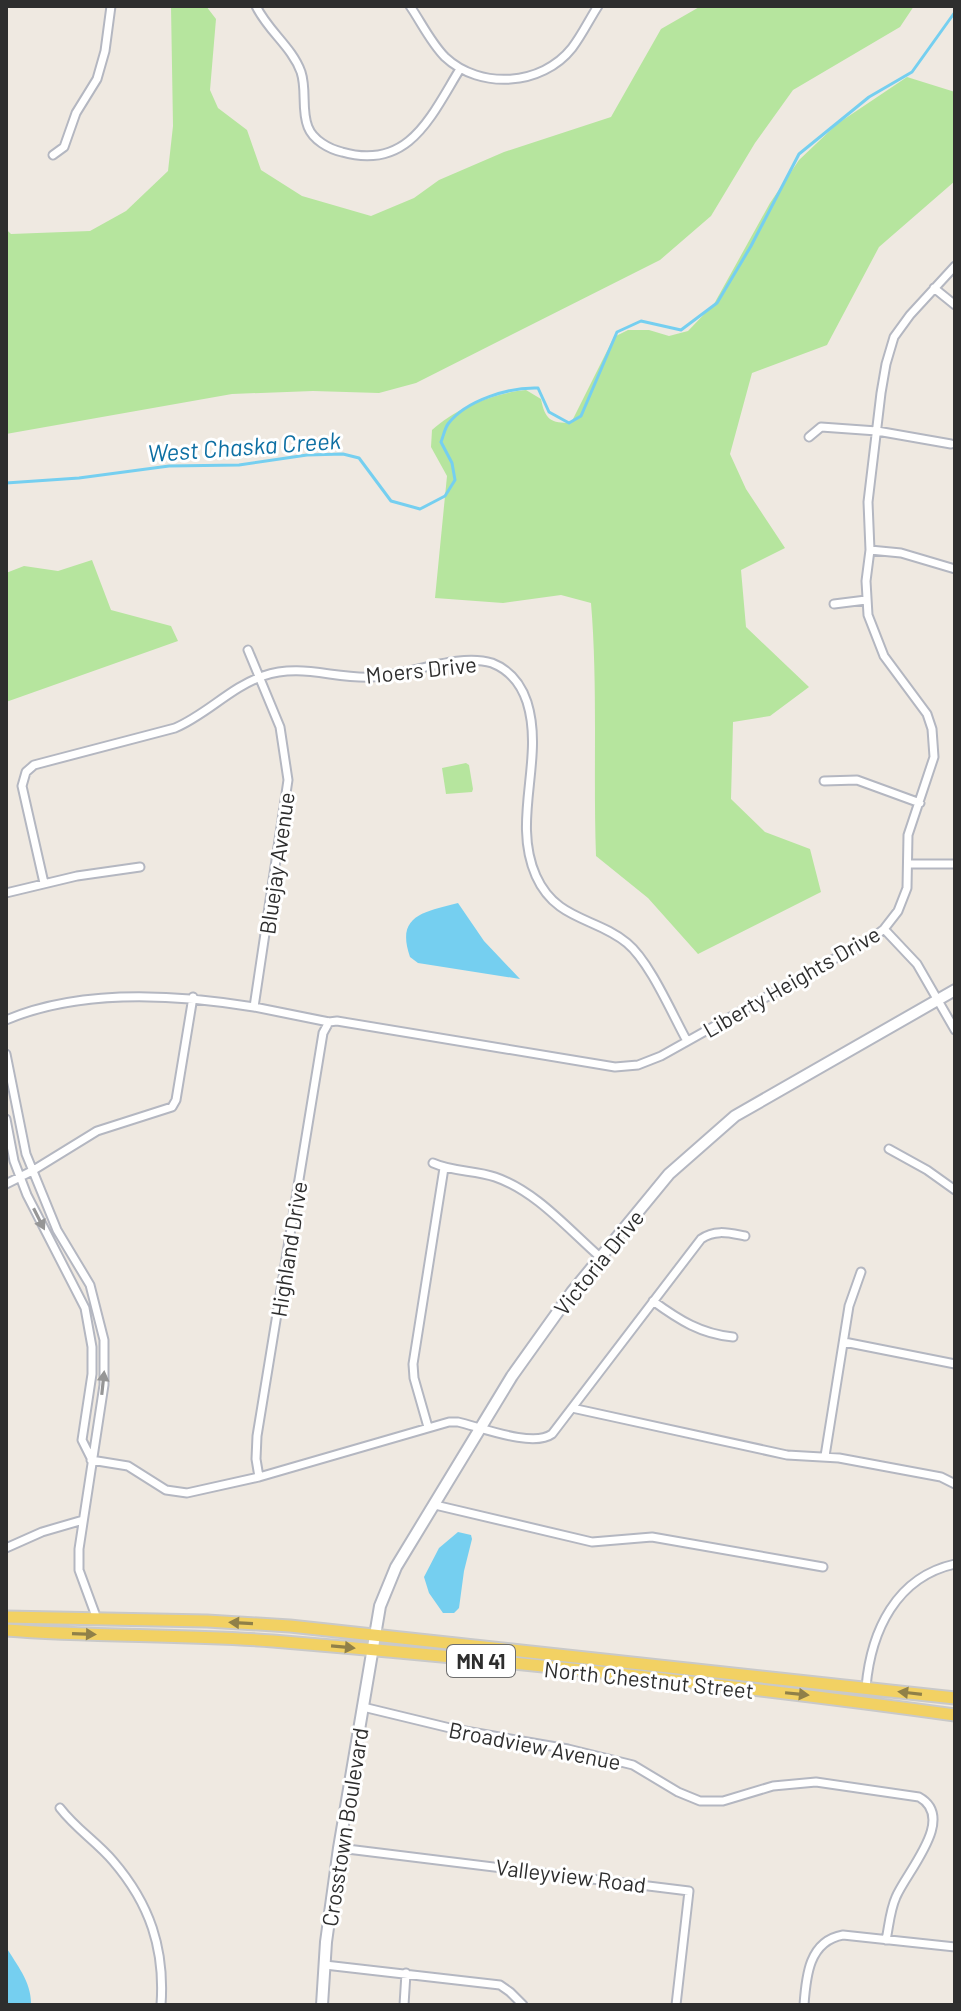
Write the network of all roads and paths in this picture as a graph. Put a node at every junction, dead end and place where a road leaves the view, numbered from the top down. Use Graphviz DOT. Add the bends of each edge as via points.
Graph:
graph roads {
  1 [pos="111,6"];
  2 [pos="256,6"];
  3 [pos="410,6"];
  4 [pos="598,6"];
  5 [pos="460,69"];
  6 [pos="53,155"];
  7 [pos="955,266"];
  8 [pos="934,288"];
  9 [pos="955,305"];
  10 [pos="877,431"];
  11 [pos="809,437"];
  12 [pos="951,444"];
  13 [pos="870,550"];
  14 [pos="955,569"];
  15 [pos="866,600"];
  16 [pos="834,604"];
  17 [pos="248,650"];
  18 [pos="259,678"];
  19 [pos="824,781"];
  20 [pos="920,803"];
  21 [pos="909,864"];
  22 [pos="955,864"];
  23 [pos="140,867"];
  24 [pos="44,883"];
  25 [pos="6,893"];
  26 [pos="884,929"];
  27 [pos="955,990"];
  28 [pos="193,997"];
  29 [pos="936,1000"];
  30 [pos="254,1007"];
  31 [pos="6,1020"];
  32 [pos="329,1022"];
  33 [pos="955,1030"];
  34 [pos="687,1041"];
  35 [pos="6,1054"];
  36 [pos="6,1119"];
  37 [pos="889,1149"];
  38 [pos="433,1163"];
  39 [pos="444,1168"];
  40 [pos="32,1171"];
  41 [pos="20,1177"];
  42 [pos="6,1184"];
  43 [pos="955,1190"];
  44 [pos="745,1236"];
  45 [pos="600,1257"];
  46 [pos="861,1272"];
  47 [pos="653,1301"];
  48 [pos="733,1337"];
  49 [pos="844,1342"];
  50 [pos="955,1364"];
  51 [pos="572,1408"];
  52 [pos="428,1427"];
  53 [pos="481,1428"];
  54 [pos="825,1456"];
  55 [pos="91,1460"];
  56 [pos="259,1477"];
  57 [pos="955,1484"];
  58 [pos="435,1505"];
  59 [pos="83,1520"];
  60 [pos="6,1548"];
  61 [pos="955,1564"];
  62 [pos="823,1567"];
  63 [pos="6,1617"];
  64 [pos="97,1620"];
  65 [pos="6,1630"];
  66 [pos="375,1635"];
  67 [pos="372,1650"];
  68 [pos="866,1687"];
  69 [pos="955,1698"];
  70 [pos="363,1707"];
  71 [pos="955,1715"];
  72 [pos="60,1808"];
  73 [pos="339,1848"];
  74 [pos="886,1940"];
  75 [pos="955,1947"];
  76 [pos="325,1965"];
  77 [pos="406,1973"];
  78 [pos="161,2005"];
  79 [pos="322,2005"];
  80 [pos="404,2005"];
  81 [pos="523,2005"];
  82 [pos="676,2005"];
  83 [pos="804,2005"];
  1 -- 6 [label="street" via="97,79 76,113 64,147"];
  2 -- 5 [label="street" via="300,72 308,128 332,150 369,155 406,146"];
  3 -- 5 [label="street" via="443,55"];
  4 -- 5 [label="street" via="571,49 545,71 505,80"];
  7 -- 8 [label="street, Liberty Heights Drive"];
  8 -- 9 [label="street"];
  8 -- 10 [label="street, Liberty Heights Drive" via="894,337"];
  10 -- 11 [label="street" via="821,427"];
  10 -- 12 [label="street"];
  10 -- 13 [label="street, Liberty Heights Drive" via="868,502"];
  13 -- 14 [label="street"];
  13 -- 15 [label="street, Liberty Heights Drive"];
  15 -- 16 [label="street"];
  15 -- 20 [label="street, Liberty Heights Drive" via="878,644 921,703 932,729 934,757"];
  17 -- 18 [label="street, Bluejay Avenue"];
  18 -- 24 [label="street, Moers Drive" via="175,728 29,769 22,786"];
  18 -- 30 [label="street, Bluejay Avenue" via="280,727 288,780"];
  18 -- 34 [label="street, Moers Drive" via="294,669 372,677 478,661 511,675 525,698 532,727 526,840 536,877 569,913 613,934 637,953"];
  19 -- 20 [label="street" via="857,780"];
  20 -- 21 [label="street, Liberty Heights Drive" via="908,835"];
  21 -- 22 [label="street"];
  21 -- 26 [label="street, Liberty Heights Drive" via="903,900"];
  23 -- 24 [label="street"];
  24 -- 25 [label="street"];
  26 -- 29 [label="street" via="917,964"];
  26 -- 34 [label="street, Liberty Heights Drive"];
  27 -- 29 [label="street, Victoria Drive"];
  28 -- 30 [label="street"];
  28 -- 31 [label="street" via="70,1002"];
  28 -- 40 [label="street" via="172,1107 97,1131"];
  29 -- 33 [label="street"];
  29 -- 45 [label="street, Victoria Drive" via="735,1116 669,1174"];
  30 -- 32 [label="street"];
  32 -- 34 [label="street, Liberty Heights Drive" via="615,1067 651,1060"];
  32 -- 56 [label="street, Highland Drive" via="323,1033 257,1436"];
  35 -- 40 [label="street"];
  36 -- 41 [label="street"];
  37 -- 43 [label="street"];
  38 -- 39 [label="street"];
  39 -- 45 [label="street" via="495,1177 520,1188"];
  39 -- 52 [label="street" via="413,1364"];
  40 -- 41 [label="street"];
  55 -- 40 [label="street, one-way" via="105,1371 99,1318 90,1285 57,1230"];
  41 -- 42 [label="street"];
  41 -- 55 [label="street, one-way" via="85,1308 92,1374 82,1440"];
  44 -- 47 [label="street" via="705,1236"];
  45 -- 53 [label="street, Victoria Drive" via="548,1323"];
  46 -- 49 [label="street" via="851,1296"];
  47 -- 48 [label="street" via="694,1329"];
  47 -- 51 [label="street"];
  49 -- 50 [label="street"];
  49 -- 54 [label="street"];
  51 -- 53 [label="street" via="552,1434 540,1440"];
  51 -- 54 [label="street" via="787,1455"];
  52 -- 53 [label="street" via="458,1422"];
  52 -- 56 [label="street"];
  53 -- 58 [label="street, Victoria Drive"];
  54 -- 57 [label="street"];
  55 -- 56 [label="street" via="128,1466 166,1490 187,1493"];
  55 -- 59 [label="street"];
  58 -- 62 [label="street" via="592,1542 652,1537"];
  58 -- 66 [label="street, Victoria Drive" via="387,1585"];
  59 -- 60 [label="street"];
  59 -- 64 [label="street" via="79,1570"];
  61 -- 68 [label="street" via="922,1576 890,1607 873,1643"];
  63 -- 64 [label="main road, North Chestnut Street / MN 41"];
  66 -- 64 [label="main road, North Chestnut Street / MN 41, one-way" via="207,1621"];
  65 -- 67 [label="main road, North Chestnut Street / MN 41, one-way"];
  66 -- 67 [label="street, Victoria Drive"];
  66 -- 68 [label="main road, North Chestnut Street / MN 41"];
  67 -- 70 [label="street, Crosstown Boulevard"];
  67 -- 71 [label="main road, North Chestnut Street / MN 41, one-way"];
  69 -- 68 [label="main road, North Chestnut Street / MN 41, one-way"];
  70 -- 73 [label="street, Crosstown Boulevard"];
  70 -- 74 [label="street, Broadview Avenue" via="633,1765 700,1801 816,1782 919,1797 931,1807 930,1837 895,1898"];
  72 -- 78 [label="street" via="112,1860 147,1909 161,1958"];
  73 -- 76 [label="street, Crosstown Boulevard"];
  73 -- 82 [label="street, Valleyview Road" via="689,1891"];
  74 -- 75 [label="street"];
  74 -- 83 [label="street" via="843,1935 819,1946 806,1977"];
  76 -- 77 [label="street"];
  76 -- 79 [label="street, Crosstown Boulevard"];
  77 -- 80 [label="street"];
  77 -- 81 [label="street" via="500,1985"];
}
